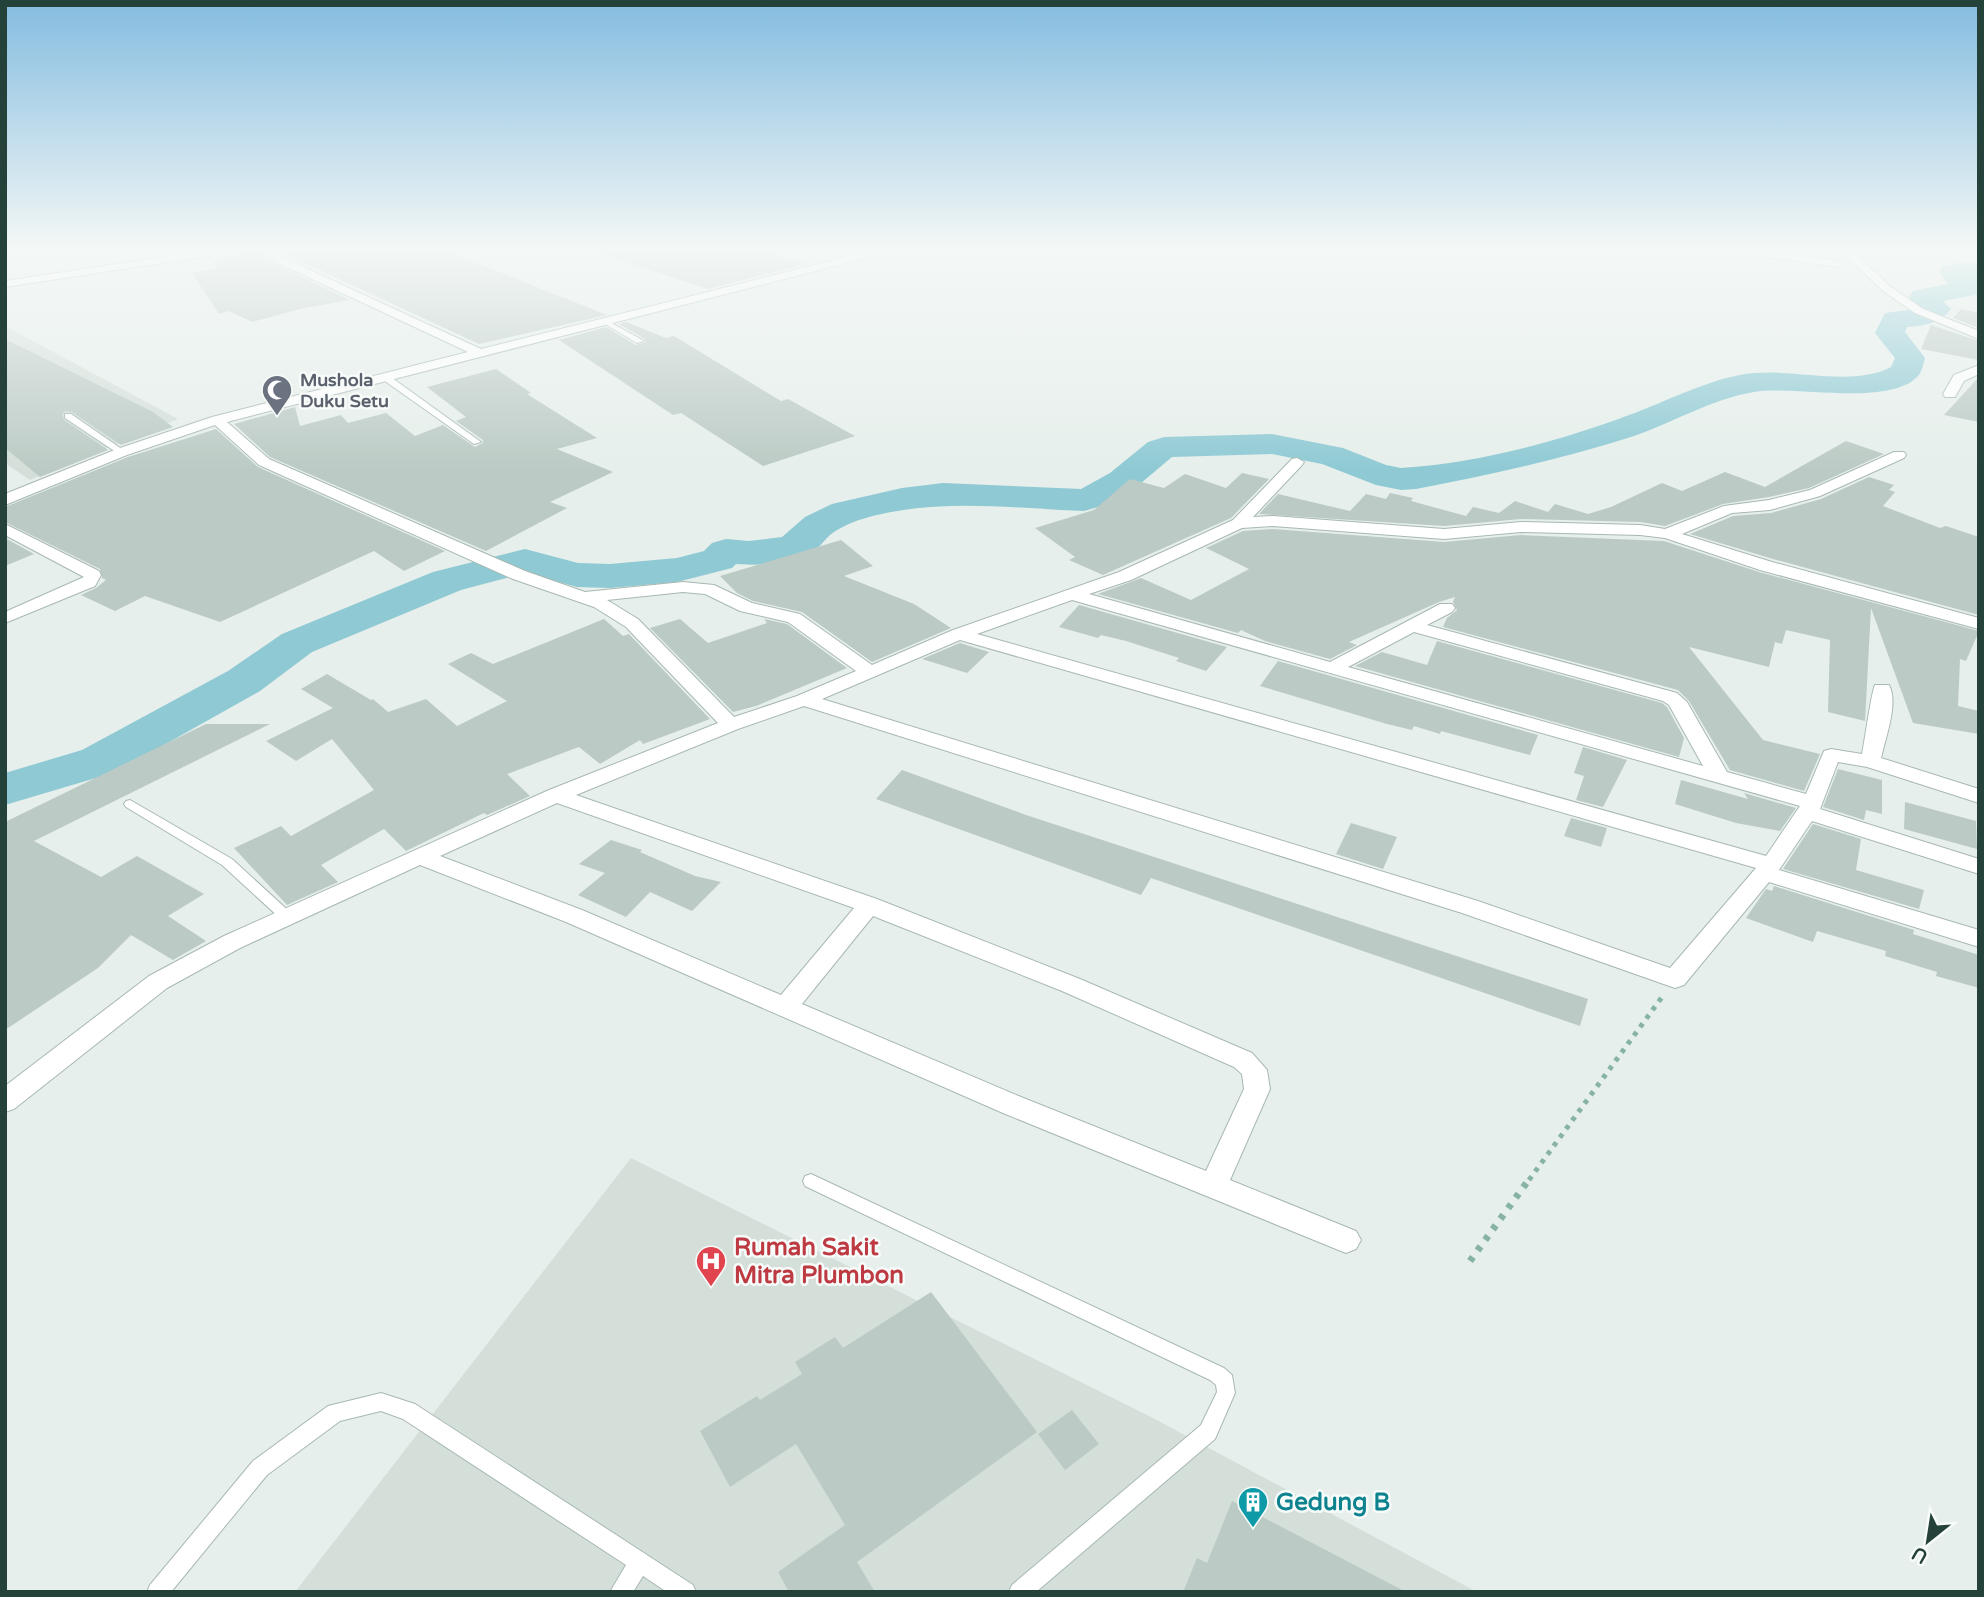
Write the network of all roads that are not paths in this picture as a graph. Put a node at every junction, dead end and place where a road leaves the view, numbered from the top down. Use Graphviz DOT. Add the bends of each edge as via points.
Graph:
graph roads {
  1 [pos="414,323"];
  2 [pos="598,323"];
  3 [pos="607,323"];
  4 [pos="1947,323"];
  5 [pos="1979,335"];
  6 [pos="640,341"];
  7 [pos="480,353"];
  8 [pos="1979,369"];
  9 [pos="385,377"];
  10 [pos="1951,394"];
  11 [pos="68,416"];
  12 [pos="217,420"];
  13 [pos="477,442"];
  14 [pos="122,452"];
  15 [pos="1899,455"];
  16 [pos="1297,462"];
  17 [pos="5,500"];
  18 [pos="1239,523"];
  19 [pos="5,529"];
  20 [pos="1667,534"];
  21 [pos="1072,596"];
  22 [pos="583,597"];
  23 [pos="1446,608"];
  24 [pos="5,618"];
  25 [pos="1979,624"];
  26 [pos="1412,625"];
  27 [pos="959,634"];
  28 [pos="1334,667"];
  29 [pos="870,672"];
  30 [pos="1882,689"];
  31 [pos="804,700"];
  32 [pos="731,725"];
  33 [pos="1870,761"];
  34 [pos="1717,774"];
  35 [pos="556,795"];
  36 [pos="1979,796"];
  37 [pos="130,804"];
  38 [pos="1810,807"];
  39 [pos="422,858"];
  40 [pos="1979,867"];
  41 [pos="1768,869"];
  42 [pos="869,905"];
  43 [pos="286,918"];
  44 [pos="1979,939"];
  45 [pos="784,1008"];
  46 [pos="5,1101"];
  47 [pos="811,1181"];
  48 [pos="1213,1186"];
  49 [pos="1346,1240"];
  50 [pos="641,1562"];
  51 [pos="157,1592"];
  52 [pos="620,1592"];
  53 [pos="686,1592"];
  54 [pos="1019,1592"];
  1 -- 7 [label="street"];
  2 -- 7 [label="street"];
  3 -- 6 [label="lane"];
  4 -- 5 [label="street"];
  7 -- 9 [label="street"];
  8 -- 10 [label="street" via="1959,378"];
  9 -- 12 [label="street"];
  9 -- 13 [label="lane"];
  11 -- 14 [label="lane"];
  12 -- 14 [label="street"];
  12 -- 22 [label="street" via="264,462 519,575"];
  14 -- 17 [label="street"];
  15 -- 20 [label="street" via="1815,493 1729,509"];
  16 -- 18 [label="street"];
  18 -- 20 [label="street" via="1273,521 1444,534 1521,527"];
  18 -- 21 [label="street"];
  19 -- 24 [label="street" via="93,575 89,582"];
  20 -- 25 [label="street"];
  21 -- 27 [label="street"];
  21 -- 28 [label="street"];
  22 -- 29 [label="street" via="708,589 746,607 794,618"];
  22 -- 32 [label="street" via="632,623"];
  23 -- 26 [label="street"];
  26 -- 28 [label="street"];
  26 -- 34 [label="street" via="1670,697"];
  27 -- 29 [label="street"];
  27 -- 41 [label="street"];
  28 -- 34 [label="street"];
  29 -- 31 [label="street"];
  30 -- 33 [label="street"];
  31 -- 32 [label="street"];
  31 -- 41 [label="street" via="1470,906 1675,979"];
  32 -- 35 [label="street"];
  33 -- 36 [label="street"];
  33 -- 38 [label="street" via="1831,755"];
  34 -- 38 [label="street"];
  35 -- 39 [label="street"];
  35 -- 42 [label="street"];
  37 -- 43 [label="lane" via="227,862"];
  38 -- 40 [label="street"];
  38 -- 41 [label="street"];
  39 -- 43 [label="street"];
  39 -- 45 [label="street" via="574,916"];
  41 -- 44 [label="street"];
  42 -- 45 [label="street"];
  42 -- 48 [label="street" via="1071,985 1250,1065 1257,1089"];
  43 -- 46 [label="street" via="198,958 158,982"];
  45 -- 48 [label="street"];
  47 -- 54 [label="lane" via="1225,1381 1226,1393 1209,1432"];
  48 -- 49 [label="street"];
  50 -- 51 [label="lane" via="408,1411 381,1402 335,1413 260,1468"];
  50 -- 52 [label="lane"];
  50 -- 53 [label="lane"];
}
